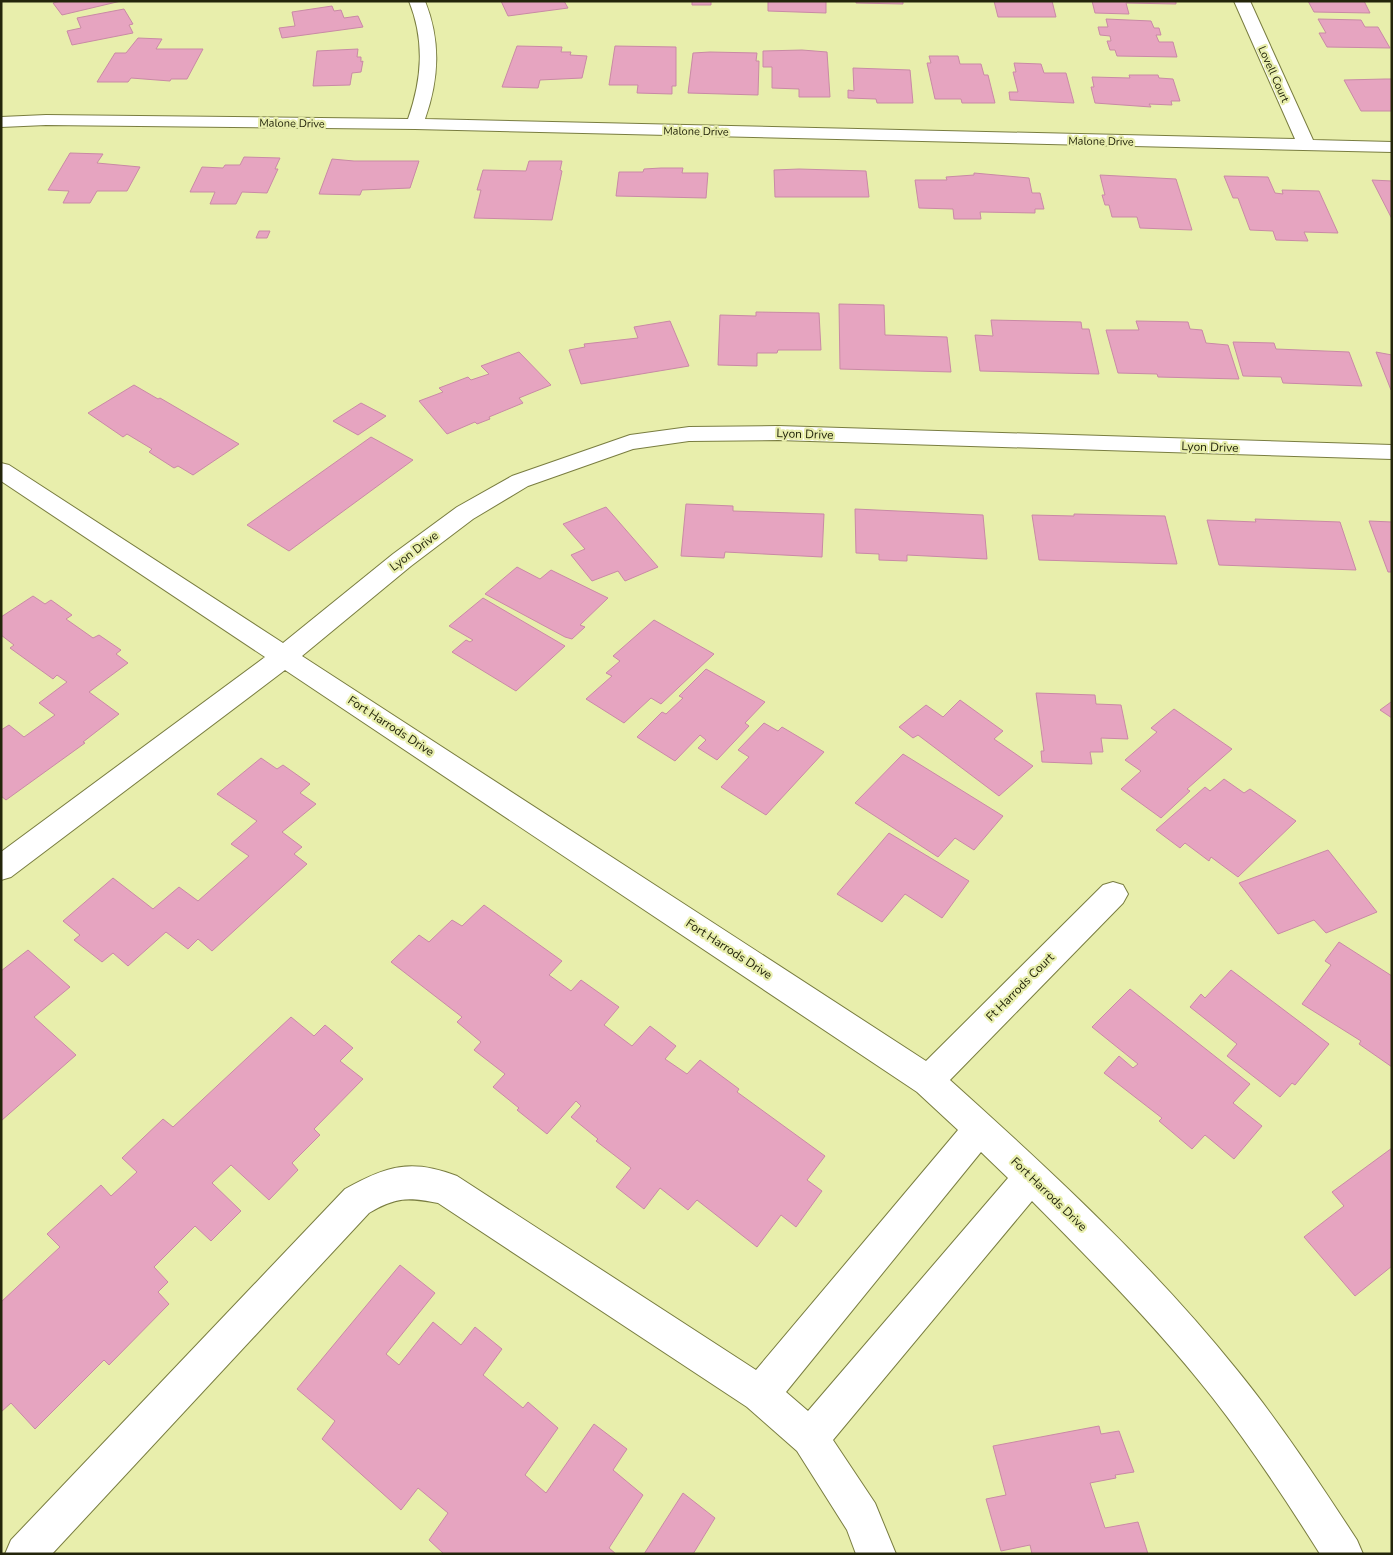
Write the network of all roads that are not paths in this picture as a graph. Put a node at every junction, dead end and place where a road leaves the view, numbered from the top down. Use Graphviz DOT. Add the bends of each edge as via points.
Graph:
graph roads {
  1 [pos="417,1"];
  2 [pos="1242,1"];
  3 [pos="1,122"];
  4 [pos="415,124"];
  5 [pos="1308,146"];
  6 [pos="1392,147"];
  7 [pos="1392,452"];
  8 [pos="1,470"];
  9 [pos="284,656"];
  10 [pos="1,868"];
  11 [pos="1113,894"];
  12 [pos="928,1080"];
  13 [pos="980,1128"];
  14 [pos="1031,1176"];
  15 [pos="760,1394"];
  16 [pos="810,1438"];
  17 [pos="25,1554"];
  18 [pos="876,1554"];
  19 [pos="1343,1554"];
  1 -- 4 [label="street" via="430,38 430,63 426,94"];
  2 -- 5 [label="street, Lovell Court"];
  3 -- 4 [label="street, Malone Drive"];
  4 -- 5 [label="street, Malone Drive"];
  5 -- 6 [label="street, Malone Drive"];
  7 -- 9 [label="street, Lyon Drive" via="778,433 689,434 630,442 520,480 465,514 402,560"];
  8 -- 9 [label="street, Fort Harrods Drive"];
  9 -- 10 [label="street, Lyon Drive"];
  9 -- 12 [label="street, Fort Harrods Drive"];
  11 -- 12 [label="street, Ft Harrods Court"];
  12 -- 13 [label="street, Fort Harrods Drive"];
  13 -- 14 [label="street, Fort Harrods Drive"];
  13 -- 15 [label="street"];
  14 -- 16 [label="street"];
  14 -- 19 [label="street, Fort Harrods Drive" via="1115,1259 1206,1361 1288,1470"];
  15 -- 16 [label="street"];
  15 -- 17 [label="street" via="445,1188 417,1182 385,1185 357,1201"];
  16 -- 18 [label="street" via="861,1517"];
}
